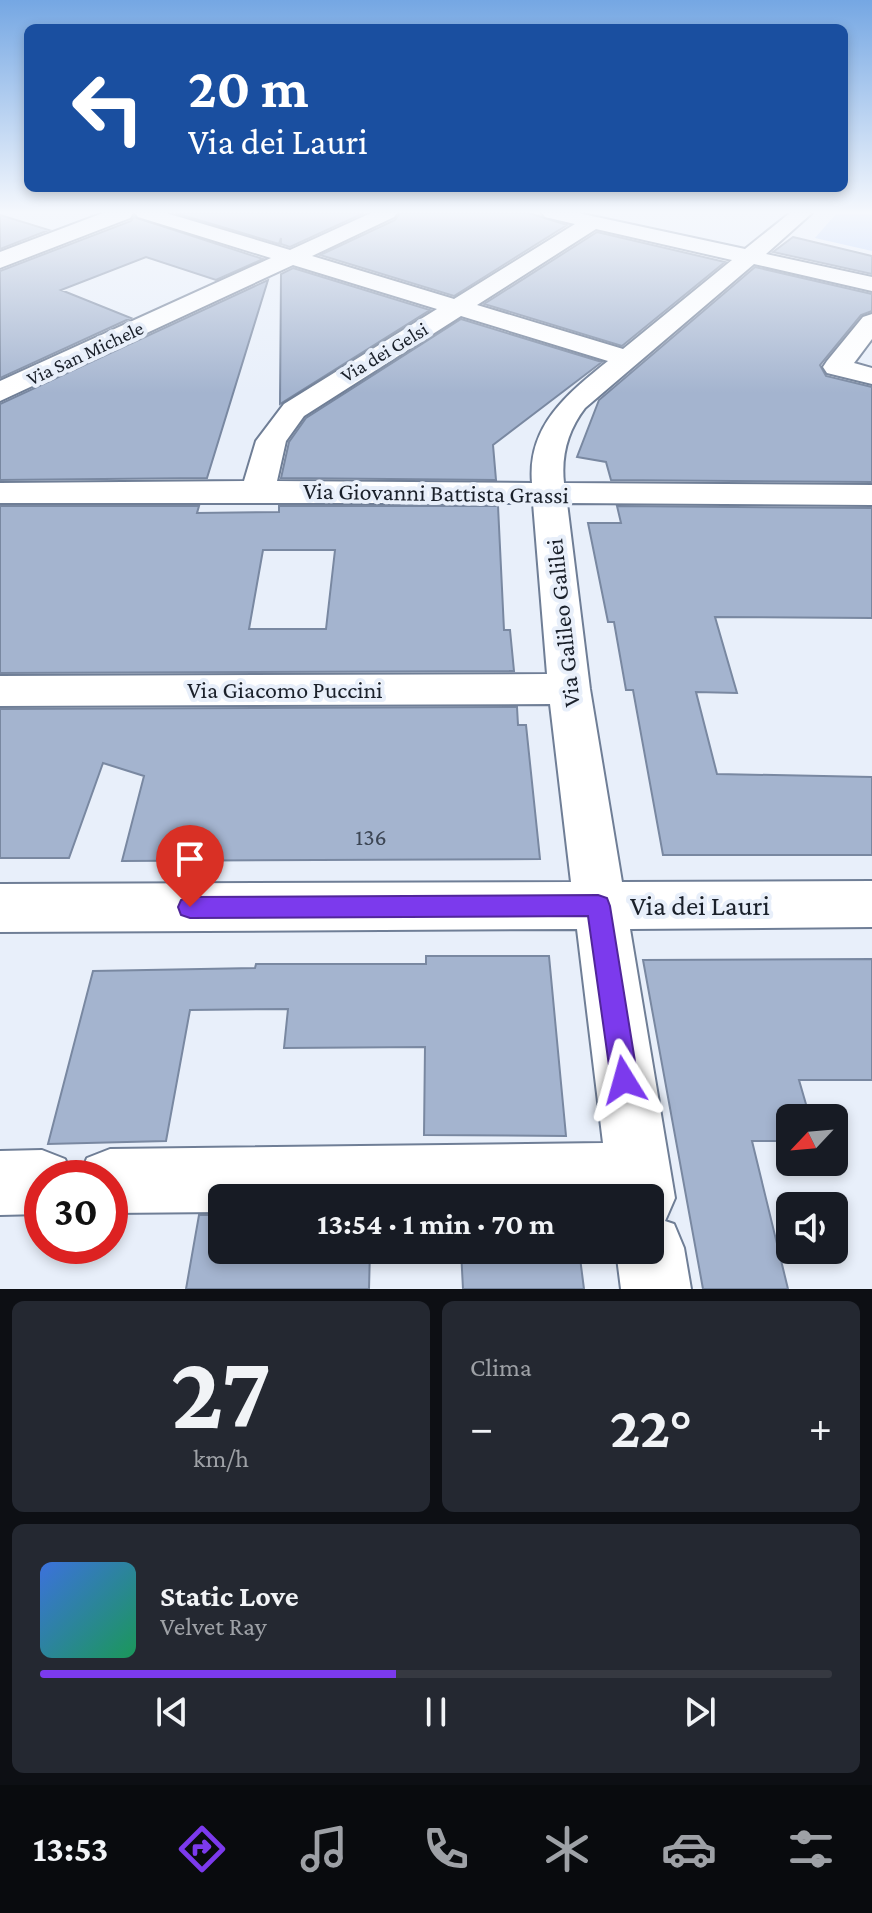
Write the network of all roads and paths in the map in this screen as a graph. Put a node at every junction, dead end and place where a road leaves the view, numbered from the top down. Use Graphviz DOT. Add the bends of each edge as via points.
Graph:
graph roads {
  1 [pos="259,273"];
  2 [pos="347,273"];
  3 [pos="512,273"];
  4 [pos="733,273"];
  5 [pos="824,273"];
  6 [pos="872,284"];
  7 [pos="458,307"];
  8 [pos="872,322"];
  9 [pos="629,359"];
  10 [pos="872,376"];
  11 [pos="0,392"];
  12 [pos="258,491"];
  13 [pos="0,493"];
  14 [pos="549,495"];
  15 [pos="872,495"];
  16 [pos="569,689"];
  17 [pos="0,691"];
  18 [pos="872,904"];
  19 [pos="598,906"];
  20 [pos="0,908"];
  21 [pos="128,1181"];
  22 [pos="24,1182"];
  23 [pos="0,1183"];
  24 [pos="428,1184"];
  25 [pos="640,1184"];
  26 [pos="652,1264"];
  27 [pos="656,1289"];
  1 -- 11 [label="street, Via San Michele"];
  2 -- 7 [label="street"];
  3 -- 7 [label="street, Via dei Gelsi"];
  4 -- 9 [label="street, Via Galileo Galilei"];
  5 -- 6 [label="street"];
  7 -- 9 [label="street"];
  7 -- 12 [label="street, Via dei Gelsi" via="294,410 271,441"];
  8 -- 10 [label="street" via="837,367"];
  9 -- 14 [label="street, Via Galileo Galilei" via="575,402 557,425 547,456"];
  12 -- 13 [label="street, Via Giovanni Battista Grassi"];
  12 -- 14 [label="street, Via Giovanni Battista Grassi"];
  14 -- 15 [label="street, Via Giovanni Battista Grassi"];
  14 -- 16 [label="street, Via Galileo Galilei"];
  16 -- 17 [label="street, Via Giacomo Puccini"];
  16 -- 19 [label="street, Via Galileo Galilei"];
  18 -- 19 [label="street, Via dei Lauri"];
  19 -- 20 [label="street, Via dei Lauri"];
  19 -- 25 [label="street, Via Galileo Galilei"];
  21 -- 24 [label="street"];
  22 -- 23 [label="street"];
  26 -- 27 [label="street"];
}
